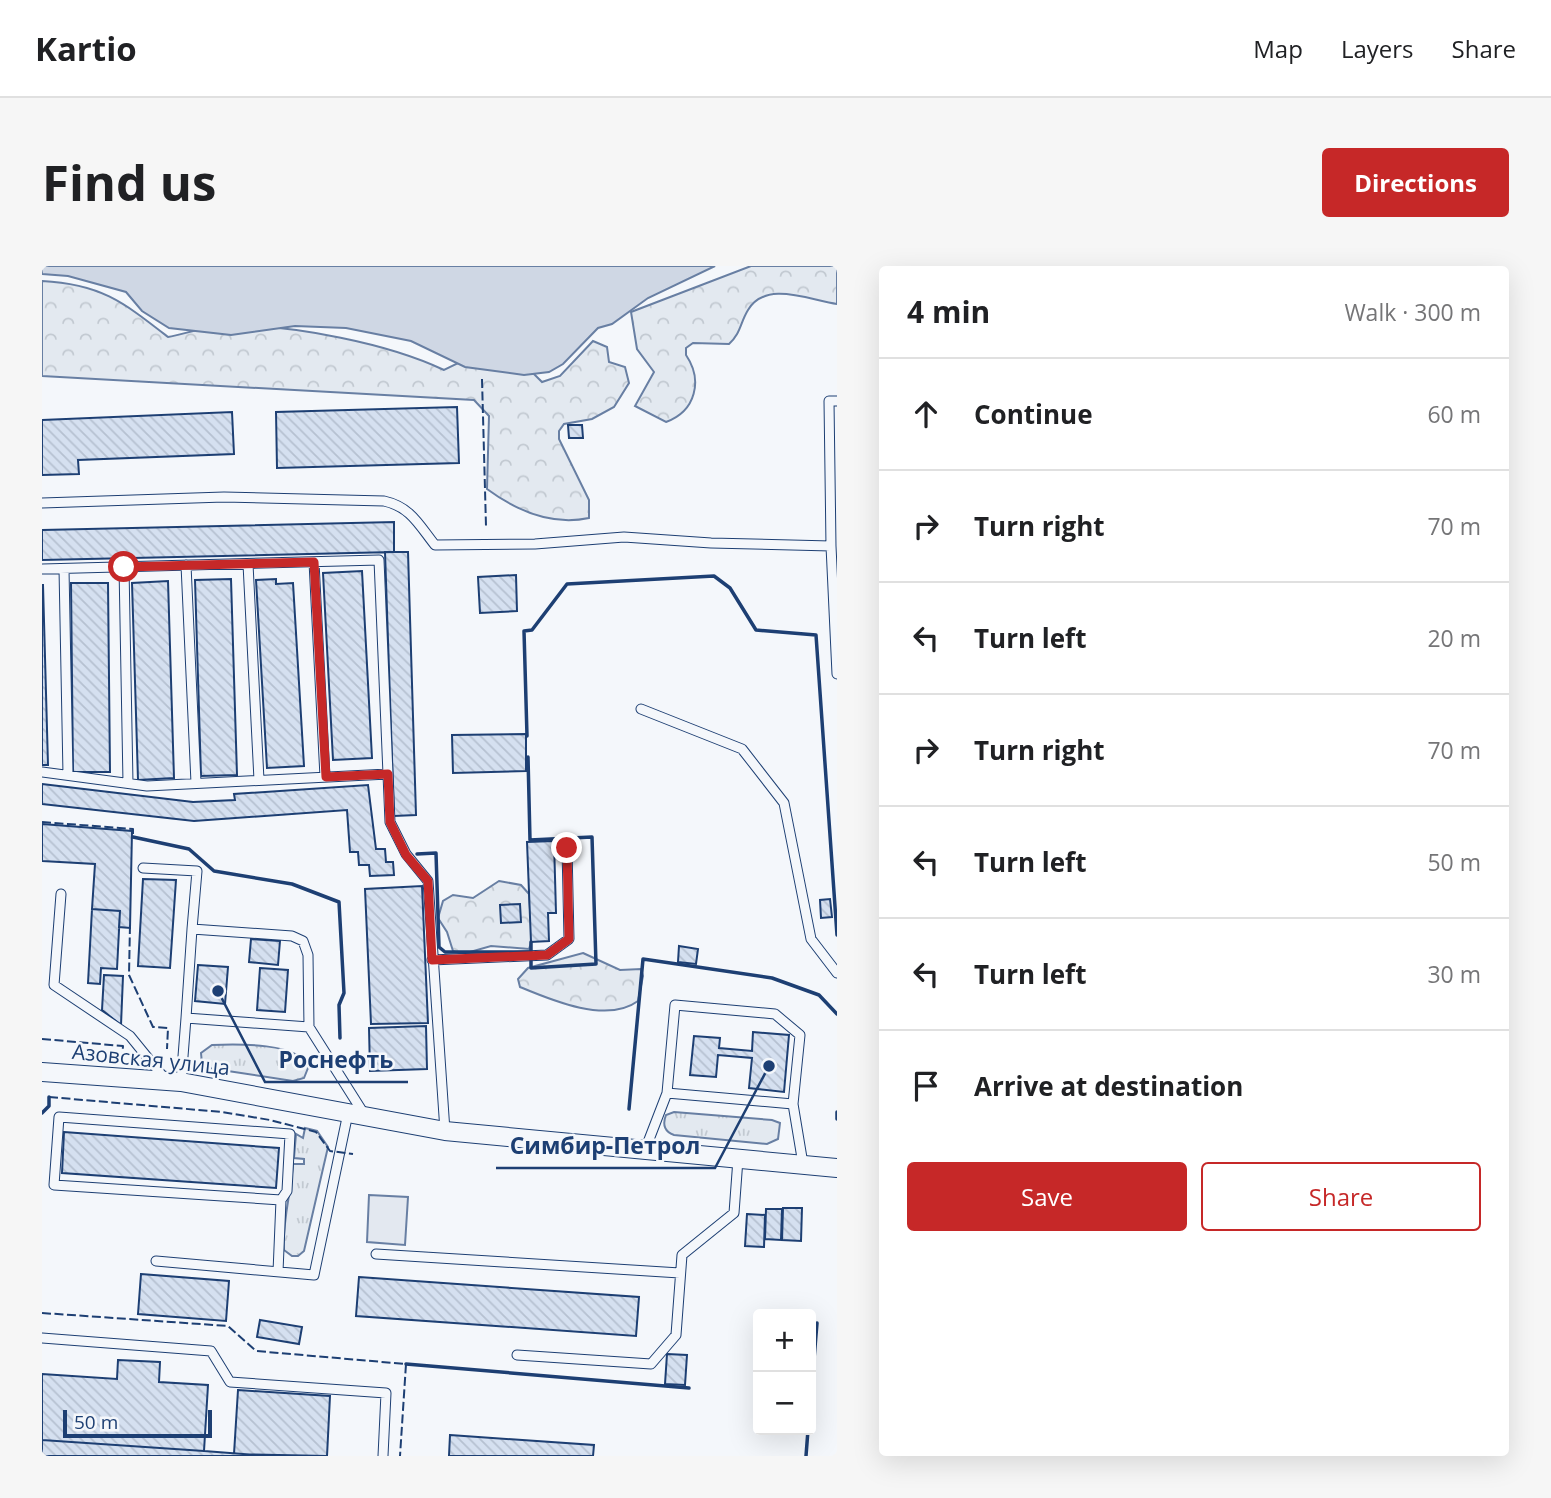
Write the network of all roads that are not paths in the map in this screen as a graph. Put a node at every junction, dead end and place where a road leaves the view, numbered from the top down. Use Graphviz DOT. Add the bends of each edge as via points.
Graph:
graph roads {
  1 [pos="837,401"];
  2 [pos="42,503"];
  3 [pos="831,546"];
  4 [pos="834,558"];
  5 [pos="314,562"];
  6 [pos="248,564"];
  7 [pos="186,565"];
  8 [pos="124,567"];
  9 [pos="42,569"];
  10 [pos="64,569"];
  11 [pos="837,674"];
  12 [pos="641,709"];
  13 [pos="42,772"];
  14 [pos="388,774"];
  15 [pos="68,775"];
  16 [pos="326,777"];
  17 [pos="259,780"];
  18 [pos="128,783"];
  19 [pos="196,783"];
  20 [pos="567,848"];
  21 [pos="143,867"];
  22 [pos="61,894"];
  23 [pos="192,929"];
  24 [pos="432,960"];
  25 [pos="837,973"];
  26 [pos="186,1018"];
  27 [pos="309,1027"];
  28 [pos="42,1072"];
  29 [pos="174,1081"];
  30 [pos="667,1093"];
  31 [pos="793,1104"];
  32 [pos="357,1114"];
  33 [pos="445,1131"];
  34 [pos="645,1150"];
  35 [pos="738,1159"];
  36 [pos="803,1164"];
  37 [pos="837,1168"];
  38 [pos="281,1200"];
  39 [pos="376,1254"];
  40 [pos="156,1261"];
  41 [pos="278,1272"];
  42 [pos="680,1273"];
  43 [pos="42,1338"];
  44 [pos="517,1355"];
  45 [pos="383,1456"];
  1 -- 3 [label="lane" via="829,401"];
  2 -- 3 [label="lane" via="225,497 384,500 417,517 435,545 624,537"];
  3 -- 4 [label="lane"];
  4 -- 11 [label="lane"];
  5 -- 6 [label="lane"];
  5 -- 14 [label="lane" via="379,560"];
  5 -- 16 [label="lane"];
  6 -- 7 [label="lane"];
  6 -- 17 [label="lane"];
  7 -- 8 [label="lane"];
  7 -- 19 [label="lane"];
  8 -- 10 [label="lane"];
  8 -- 18 [label="lane"];
  9 -- 10 [label="lane"];
  10 -- 15 [label="lane"];
  12 -- 25 [label="lane" via="742,749 784,803 811,939"];
  13 -- 15 [label="lane"];
  14 -- 16 [label="lane"];
  14 -- 24 [label="lane" via="390,822 406,855 428,881"];
  15 -- 18 [label="lane"];
  16 -- 17 [label="lane"];
  17 -- 19 [label="lane"];
  18 -- 19 [label="lane"];
  20 -- 24 [label="lane" via="569,939 547,955"];
  21 -- 23 [label="lane" via="197,871"];
  22 -- 29 [label="lane" via="54,985 130,1037"];
  23 -- 26 [label="lane"];
  23 -- 27 [label="lane" via="298,937 308,955"];
  24 -- 33 [label="lane"];
  26 -- 27 [label="lane"];
  26 -- 29 [label="lane"];
  27 -- 32 [label="lane"];
  28 -- 29 [label="street, Азовская улица"];
  29 -- 32 [label="street, Азовская улица"];
  30 -- 31 [label="lane"];
  30 -- 31 [label="lane" via="675,1004 775,1014 800,1035"];
  30 -- 34 [label="lane"];
  31 -- 36 [label="lane"];
  32 -- 33 [label="street, Азовская улица"];
  32 -- 41 [label="lane" via="314,1275"];
  33 -- 34 [label="street, Азовская улица"];
  34 -- 35 [label="street, Азовская улица"];
  35 -- 36 [label="street, Азовская улица"];
  35 -- 42 [label="lane" via="734,1213 682,1255"];
  36 -- 37 [label="street, Азовская улица"];
  38 -- 38 [label="lane" via="54,1185 59,1117 290,1134 287,1191"];
  38 -- 41 [label="lane"];
  39 -- 42 [label="lane"];
  40 -- 41 [label="lane"];
  42 -- 44 [label="lane" via="676,1335 651,1364"];
  43 -- 45 [label="lane" via="211,1351 230,1382 386,1393"];
}
